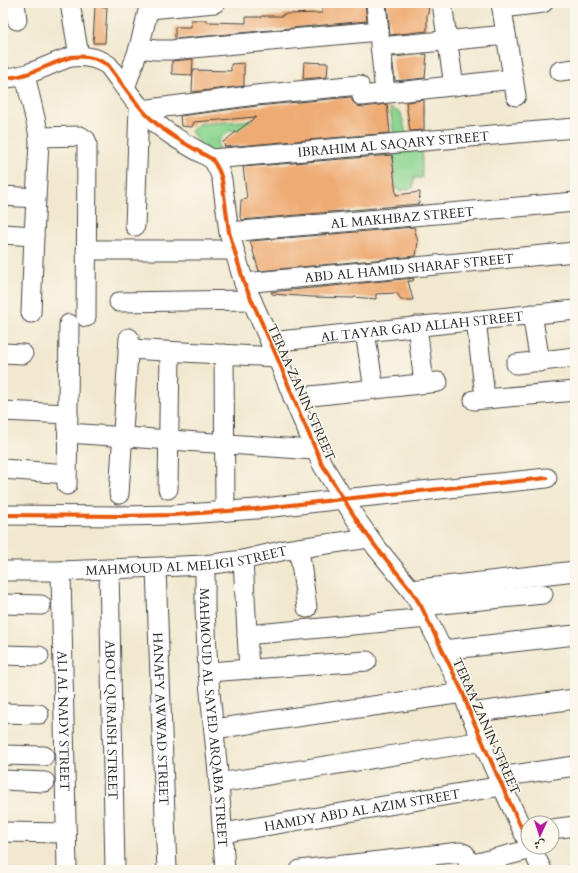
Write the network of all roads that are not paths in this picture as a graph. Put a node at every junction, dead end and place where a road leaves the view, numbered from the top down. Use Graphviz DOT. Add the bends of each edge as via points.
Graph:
graph roads {
  1 [pos="70,3"];
  2 [pos="215,3"];
  3 [pos="376,3"];
  4 [pos="442,3"];
  5 [pos="543,3"];
  6 [pos="149,6"];
  7 [pos="501,6"];
  8 [pos="506,35"];
  9 [pos="380,39"];
  10 [pos="448,41"];
  11 [pos="139,48"];
  12 [pos="78,56"];
  13 [pos="25,75"];
  14 [pos="3,78"];
  15 [pos="454,86"];
  16 [pos="125,88"];
  17 [pos="385,93"];
  18 [pos="141,108"];
  19 [pos="575,128"];
  20 [pos="39,137"];
  21 [pos="212,159"];
  22 [pos="3,196"];
  23 [pos="36,198"];
  24 [pos="575,202"];
  25 [pos="135,226"];
  26 [pos="3,234"];
  27 [pos="34,236"];
  28 [pos="232,241"];
  29 [pos="86,250"];
  30 [pos="575,252"];
  31 [pos="248,292"];
  32 [pos="119,302"];
  33 [pos="575,310"];
  34 [pos="31,313"];
  35 [pos="532,314"];
  36 [pos="476,320"];
  37 [pos="417,326"];
  38 [pos="365,332"];
  39 [pos="273,349"];
  40 [pos="170,352"];
  41 [pos="3,353"];
  42 [pos="23,354"];
  43 [pos="224,354"];
  44 [pos="575,357"];
  45 [pos="540,362"];
  46 [pos="516,364"];
  47 [pos="374,389"];
  48 [pos="575,391"];
  49 [pos="293,398"];
  50 [pos="3,411"];
  51 [pos="68,414"];
  52 [pos="68,433"];
  53 [pos="122,437"];
  54 [pos="169,440"];
  55 [pos="224,444"];
  56 [pos="315,450"];
  57 [pos="3,469"];
  58 [pos="547,478"];
  59 [pos="168,489"];
  60 [pos="119,494"];
  61 [pos="343,499"];
  62 [pos="225,511"];
  63 [pos="3,515"];
  64 [pos="369,538"];
  65 [pos="299,548"];
  66 [pos="243,560"];
  67 [pos="205,565"];
  68 [pos="156,568"];
  69 [pos="109,570"];
  70 [pos="3,571"];
  71 [pos="61,571"];
  72 [pos="575,572"];
  73 [pos="543,594"];
  74 [pos="3,604"];
  75 [pos="41,605"];
  76 [pos="420,605"];
  77 [pos="307,608"];
  78 [pos="248,635"];
  79 [pos="575,635"];
  80 [pos="443,650"];
  81 [pos="3,655"];
  82 [pos="39,656"];
  83 [pos="367,661"];
  84 [pos="249,669"];
  85 [pos="208,672"];
  86 [pos="463,692"];
  87 [pos="575,699"];
  88 [pos="470,712"];
  89 [pos="3,713"];
  90 [pos="39,714"];
  91 [pos="214,729"];
  92 [pos="483,741"];
  93 [pos="3,755"];
  94 [pos="44,756"];
  95 [pos="575,766"];
  96 [pos="3,780"];
  97 [pos="500,781"];
  98 [pos="45,782"];
  99 [pos="219,783"];
  100 [pos="520,824"];
  101 [pos="575,826"];
  102 [pos="560,828"];
  103 [pos="3,832"];
  104 [pos="66,832"];
  105 [pos="223,833"];
  106 [pos="520,844"];
  107 [pos="535,855"];
  108 [pos="67,870"];
  109 [pos="115,870"];
  110 [pos="167,870"];
  111 [pos="225,870"];
  112 [pos="300,870"];
  113 [pos="542,870"];
  1 -- 12 [label="street"];
  2 -- 6 [label="street"];
  3 -- 9 [label="street"];
  4 -- 10 [label="street"];
  5 -- 7 [label="street"];
  6 -- 11 [label="street"];
  7 -- 8 [label="street"];
  8 -- 10 [label="street"];
  8 -- 15 [label="street" via="515,87"];
  9 -- 10 [label="street"];
  9 -- 11 [label="street" via="171,50"];
  9 -- 17 [label="street"];
  10 -- 15 [label="street"];
  11 -- 16 [label="street"];
  12 -- 13 [label="street" via="63,59"];
  12 -- 16 [label="street" via="94,58 108,65"];
  13 -- 14 [label="street"];
  13 -- 20 [label="street"];
  15 -- 17 [label="street"];
  16 -- 18 [label="street"];
  17 -- 18 [label="street" via="360,90 256,95"];
  18 -- 21 [label="street" via="161,127"];
  18 -- 25 [label="street"];
  19 -- 21 [label="street, IBRAHIM AL SAQARY STREET"];
  20 -- 23 [label="street"];
  20 -- 29 [label="street" via="80,136 86,140"];
  21 -- 28 [label="street, TERAA ZANIN STREET" via="220,172"];
  22 -- 23 [label="street"];
  23 -- 27 [label="street"];
  24 -- 28 [label="street, AL MAKHBAZ STREET"];
  26 -- 27 [label="street"];
  27 -- 34 [label="street"];
  28 -- 29 [label="street, AL MAKHBAZ STREET"];
  28 -- 31 [label="street, TERAA ZANIN STREET"];
  29 -- 51 [label="street"];
  30 -- 31 [label="street, ABD AL HAMID SHARAF STREET"];
  31 -- 32 [label="street, ABD AL HAMID SHARAF STREET"];
  31 -- 39 [label="street, TERAA ZANIN STREET"];
  33 -- 35 [label="street, AL TAYAR GAD ALLAH STREET"];
  35 -- 36 [label="street, AL TAYAR GAD ALLAH STREET"];
  35 -- 45 [label="street"];
  36 -- 37 [label="street, AL TAYAR GAD ALLAH STREET"];
  36 -- 48 [label="street" via="479,394"];
  37 -- 38 [label="street, AL TAYAR GAD ALLAH STREET"];
  37 -- 47 [label="street" via="431,382"];
  38 -- 39 [label="street, AL TAYAR GAD ALLAH STREET"];
  38 -- 47 [label="street"];
  39 -- 43 [label="street, AL TAYAR GAD ALLAH STREET"];
  39 -- 49 [label="street, TERAA ZANIN STREET"];
  40 -- 43 [label="street, AL TAYAR GAD ALLAH STREET"];
  40 -- 53 [label="street, AL TAYAR GAD ALLAH STREET" via="128,344"];
  40 -- 54 [label="street"];
  41 -- 42 [label="street"];
  43 -- 55 [label="street"];
  44 -- 45 [label="street"];
  45 -- 46 [label="street"];
  47 -- 49 [label="street"];
  49 -- 56 [label="street, TERAA ZANIN STREET"];
  50 -- 51 [label="street"];
  51 -- 52 [label="street"];
  52 -- 53 [label="street"];
  52 -- 57 [label="street" via="67,479"];
  53 -- 54 [label="street"];
  53 -- 60 [label="street"];
  54 -- 55 [label="street"];
  54 -- 59 [label="street"];
  55 -- 56 [label="street"];
  55 -- 62 [label="street"];
  56 -- 61 [label="street, TERAA ZANIN STREET"];
  58 -- 61 [label="street"];
  61 -- 62 [label="street"];
  61 -- 64 [label="street, TERAA ZANIN STREET"];
  62 -- 63 [label="street" via="120,516"];
  64 -- 65 [label="street, MAHMOUD AL MELIGI STREET"];
  64 -- 76 [label="street, TERAA ZANIN STREET"];
  65 -- 66 [label="street, MAHMOUD AL MELIGI STREET"];
  65 -- 77 [label="street"];
  66 -- 67 [label="street, MAHMOUD AL MELIGI STREET"];
  66 -- 78 [label="street"];
  67 -- 68 [label="street, MAHMOUD AL MELIGI STREET"];
  67 -- 85 [label="street, MAHMOUD AL SAYED ARQABA STREET"];
  68 -- 69 [label="street, MAHMOUD AL MELIGI STREET"];
  68 -- 110 [label="street, HANAFY AWWAD STREET"];
  69 -- 71 [label="street, MAHMOUD AL MELIGI STREET"];
  69 -- 109 [label="street, ABOU QURAISH STREET"];
  70 -- 71 [label="street, MAHMOUD AL MELIGI STREET"];
  71 -- 104 [label="street, ALI AL NADY STREET"];
  72 -- 76 [label="street"];
  73 -- 76 [label="street"];
  74 -- 75 [label="street"];
  76 -- 78 [label="street"];
  76 -- 80 [label="street, TERAA ZANIN STREET"];
  78 -- 84 [label="street"];
  79 -- 80 [label="street"];
  80 -- 86 [label="street, TERAA ZANIN STREET"];
  81 -- 82 [label="street"];
  83 -- 84 [label="street"];
  84 -- 85 [label="street"];
  85 -- 91 [label="street, MAHMOUD AL SAYED ARQABA STREET"];
  86 -- 88 [label="street, TERAA ZANIN STREET"];
  86 -- 91 [label="street"];
  87 -- 88 [label="street"];
  88 -- 92 [label="street, TERAA ZANIN STREET"];
  89 -- 90 [label="street"];
  91 -- 99 [label="street, MAHMOUD AL SAYED ARQABA STREET"];
  92 -- 97 [label="street, TERAA ZANIN STREET"];
  92 -- 99 [label="street"];
  93 -- 94 [label="street"];
  95 -- 97 [label="street, HAMDY ABD AL AZIM STREET"];
  96 -- 98 [label="street"];
  97 -- 100 [label="street, TERAA ZANIN STREET"];
  97 -- 105 [label="street, HAMDY ABD AL AZIM STREET"];
  99 -- 105 [label="street, MAHMOUD AL SAYED ARQABA STREET"];
  101 -- 102 [label="street"];
  103 -- 104 [label="street"];
  104 -- 108 [label="street, ALI AL NADY STREET"];
  105 -- 111 [label="street, MAHMOUD AL SAYED ARQABA STREET"];
  106 -- 112 [label="street" via="474,864 460,852"];
  107 -- 113 [label="street, TERAA ZANIN STREET"];
}
